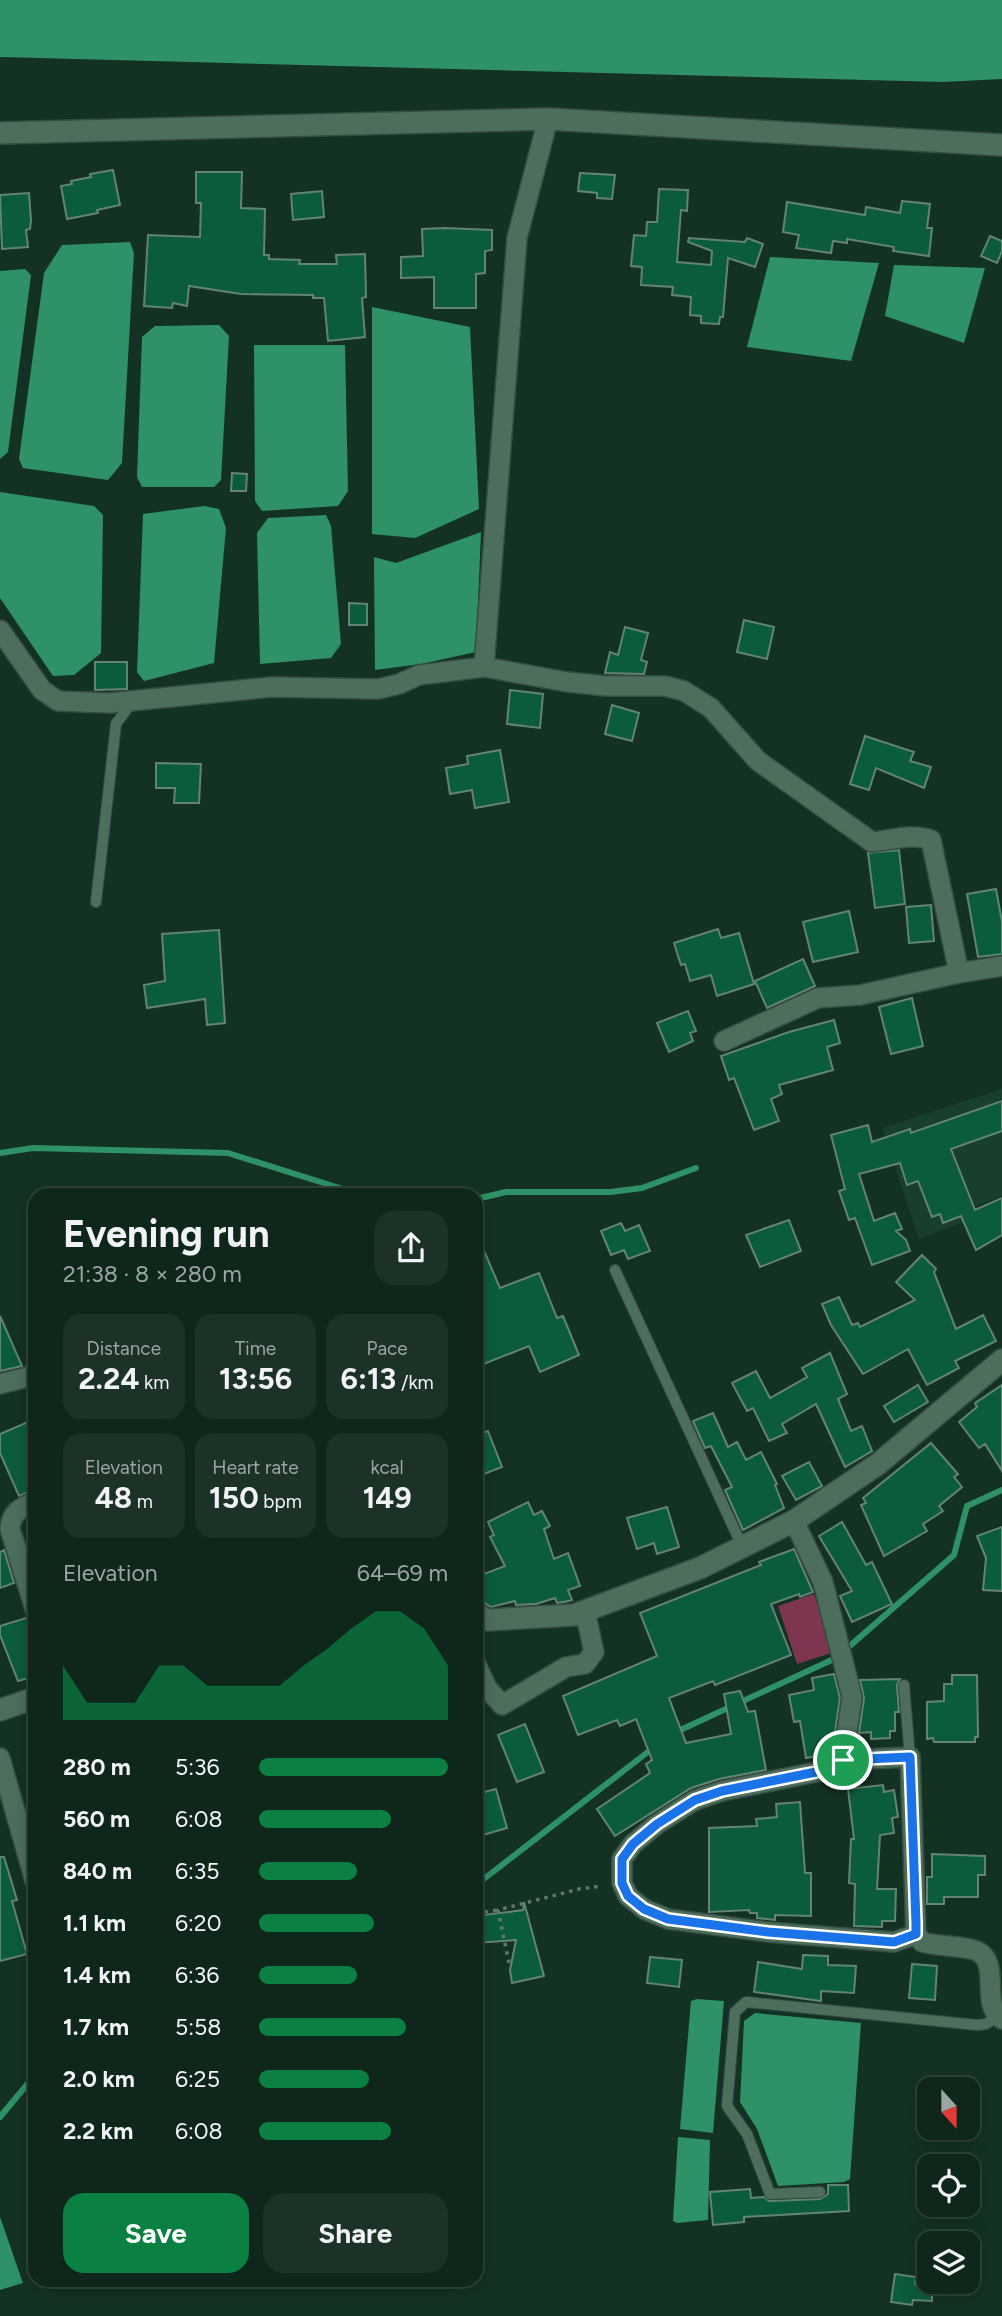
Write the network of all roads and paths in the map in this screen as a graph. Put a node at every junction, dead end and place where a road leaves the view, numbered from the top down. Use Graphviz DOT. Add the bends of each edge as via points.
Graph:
graph roads {
  1 [pos="548,119"];
  2 [pos="0,133"];
  3 [pos="1002,145"];
  4 [pos="0,630"];
  5 [pos="484,667"];
  6 [pos="133,701"];
  7 [pos="96,902"];
  8 [pos="1002,966"];
  9 [pos="959,972"];
  10 [pos="724,1041"];
  11 [pos="615,1270"];
  12 [pos="1002,1360"];
  13 [pos="28,1378"];
  14 [pos="0,1384"];
  15 [pos="28,1505"];
  16 [pos="794,1521"];
  17 [pos="743,1547"];
  18 [pos="28,1587"];
  19 [pos="585,1611"];
  20 [pos="483,1617"];
  21 [pos="483,1679"];
  22 [pos="904,1685"];
  23 [pos="28,1700"];
  24 [pos="0,1710"];
  25 [pos="910,1757"];
  26 [pos="0,1758"];
  27 [pos="843,1760"];
  28 [pos="28,1856"];
  29 [pos="622,1883"];
  30 [pos="498,1910"];
  31 [pos="483,1912"];
  32 [pos="916,1934"];
  33 [pos="509,1963"];
  34 [pos="1000,2018"];
  35 [pos="820,2192"];
  1 -- 2 [label="street"];
  1 -- 3 [label="street"];
  1 -- 5 [label="street" via="517,238"];
  4 -- 6 [label="street" via="42,690 58,701"];
  5 -- 6 [label="street" via="419,675 378,689 272,687"];
  5 -- 9 [label="street" via="567,682 665,686 684,691 711,708 758,761 872,842 916,834 931,840"];
  6 -- 7 [label="lane" via="116,724"];
  8 -- 9 [label="street"];
  9 -- 10 [label="street" via="860,995 818,998"];
  11 -- 17 [label="lane"];
  12 -- 16 [label="street" via="878,1464"];
  13 -- 14 [label="street"];
  15 -- 18 [label="street" via="11,1518 10,1529"];
  16 -- 17 [label="street"];
  16 -- 27 [label="street" via="823,1582 852,1697"];
  17 -- 19 [label="street"];
  19 -- 20 [label="street"];
  19 -- 21 [label="street" via="594,1652 585,1664 566,1667 502,1705"];
  22 -- 25 [label="lane"];
  23 -- 24 [label="street"];
  25 -- 27 [label="street"];
  25 -- 32 [label="street"];
  26 -- 28 [label="street"];
  27 -- 29 [label="street" via="831,1769 695,1800 633,1844 622,1859"];
  29 -- 30 [label="path"];
  29 -- 32 [label="street" via="628,1896 644,1909 668,1919 894,1942"];
  30 -- 31 [label="path"];
  30 -- 33 [label="path"];
  32 -- 34 [label="street" via="922,1942 976,1950 985,1957 991,1973 992,2007"];
  34 -- 35 [label="lane" via="977,2025 746,2002 735,2011 727,2106 747,2134 770,2194"];
}
